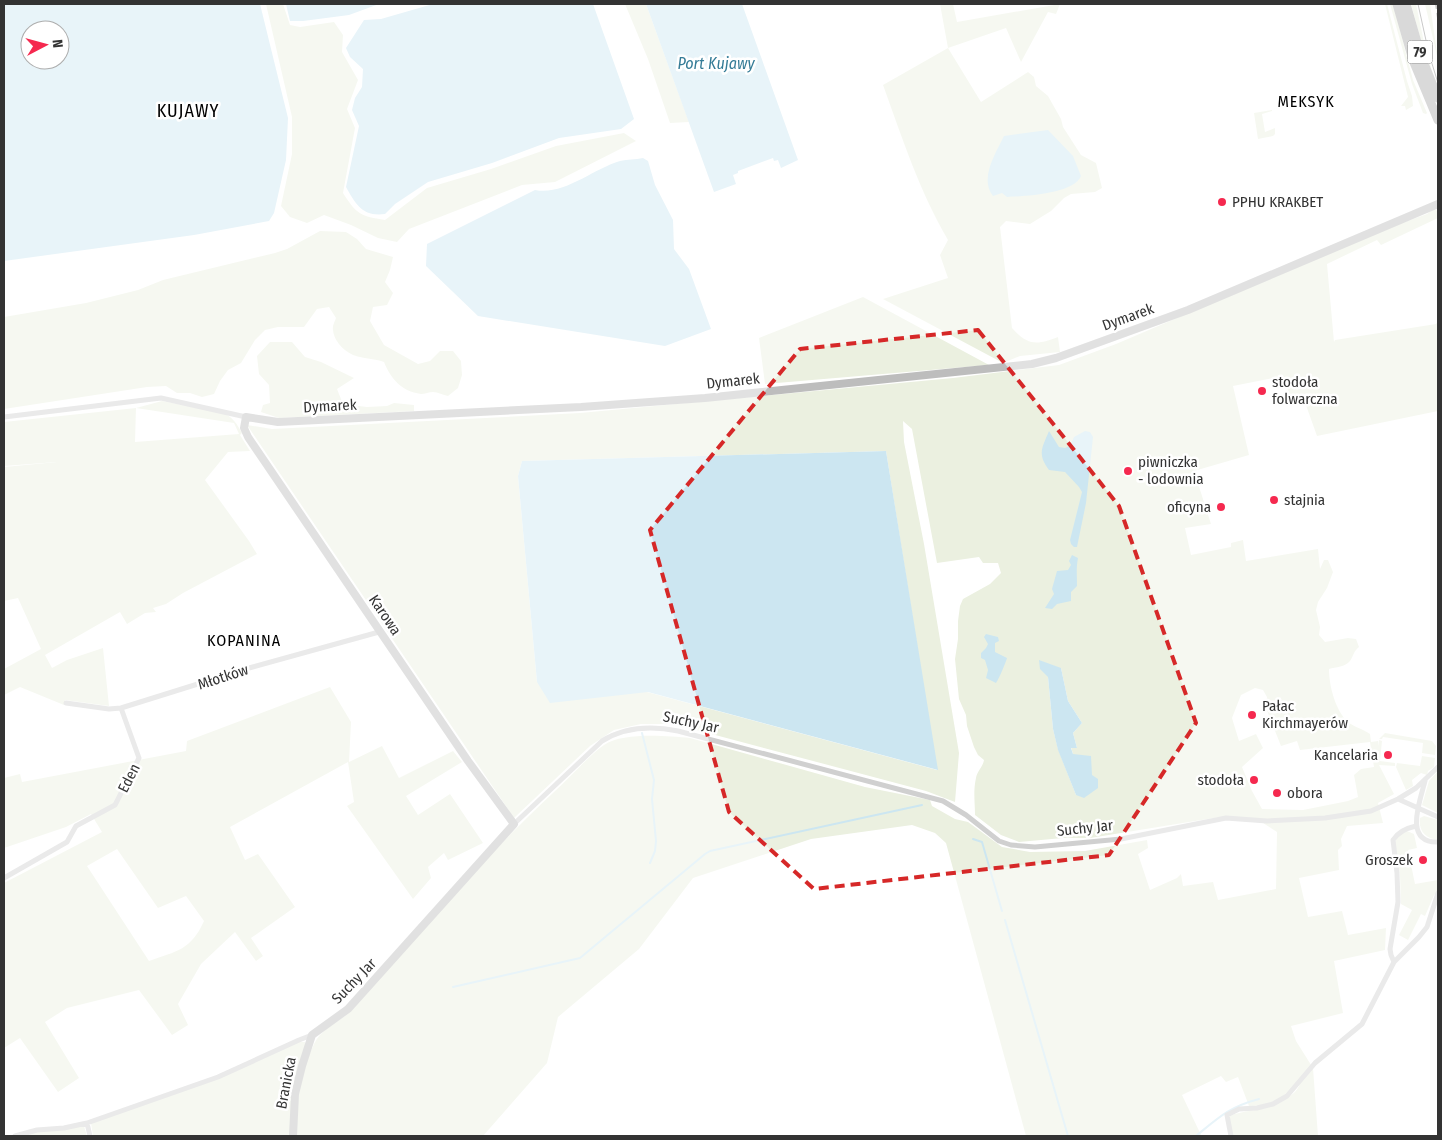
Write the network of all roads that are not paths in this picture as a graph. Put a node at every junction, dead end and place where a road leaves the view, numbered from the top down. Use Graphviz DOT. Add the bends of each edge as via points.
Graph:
graph roads {
  1 [pos="1397,4"];
  2 [pos="1406,4"];
  3 [pos="1438,98"];
  4 [pos="1438,120"];
  5 [pos="1438,204"];
  6 [pos="4,417"];
  7 [pos="246,417"];
  8 [pos="379,632"];
  9 [pos="66,703"];
  10 [pos="121,708"];
  11 [pos="1438,767"];
  12 [pos="1425,781"];
  13 [pos="1398,799"];
  14 [pos="1418,808"];
  15 [pos="1438,817"];
  16 [pos="514,824"];
  17 [pos="1416,826"];
  18 [pos="1438,842"];
  19 [pos="4,878"];
  20 [pos="1438,893"];
  21 [pos="1394,962"];
  22 [pos="312,1035"];
  23 [pos="87,1123"];
  24 [pos="15,1136"];
  25 [pos="90,1136"];
  26 [pos="293,1136"];
  27 [pos="1231,1136"];
  1 -- 4 [label="main road, 79" via="1413,60"];
  2 -- 3 [label="main road, 79"];
  5 -- 7 [label="street, Dymarek" via="1188,310 1032,364 612,405 278,422"];
  6 -- 7 [label="street, Dymarek" via="161,398"];
  7 -- 8 [label="street, Karowa" via="246,433"];
  8 -- 10 [label="street, Młotków"];
  8 -- 16 [label="street, Karowa"];
  9 -- 10 [label="street, Młotków"];
  10 -- 19 [label="street, Eden" via="139,758 115,805 76,826 68,842"];
  11 -- 12 [label="street, Suchy Jar"];
  12 -- 13 [label="street, Suchy Jar"];
  12 -- 14 [label="street"];
  13 -- 14 [label="street"];
  13 -- 16 [label="street, Suchy Jar" via="1371,811 1325,818 1267,822 1226,818 1081,844 1022,846 999,842 943,801 678,731 651,728 626,731 602,741"];
  14 -- 15 [label="street"];
  14 -- 17 [label="street"];
  16 -- 22 [label="street, Suchy Jar" via="348,1009"];
  17 -- 18 [label="street" via="1426,840"];
  17 -- 21 [label="street" via="1404,830 1393,840 1398,873 1390,944"];
  20 -- 21 [label="street" via="1427,926"];
  21 -- 27 [label="street" via="1362,1024 1315,1064 1287,1096 1272,1104 1239,1109 1227,1115"];
  22 -- 23 [label="street, Suchy Jar" via="218,1077"];
  22 -- 26 [label="street, Branicka" via="295,1094"];
  23 -- 24 [label="street, Suchy Jar"];
  23 -- 25 [label="street"];
}
